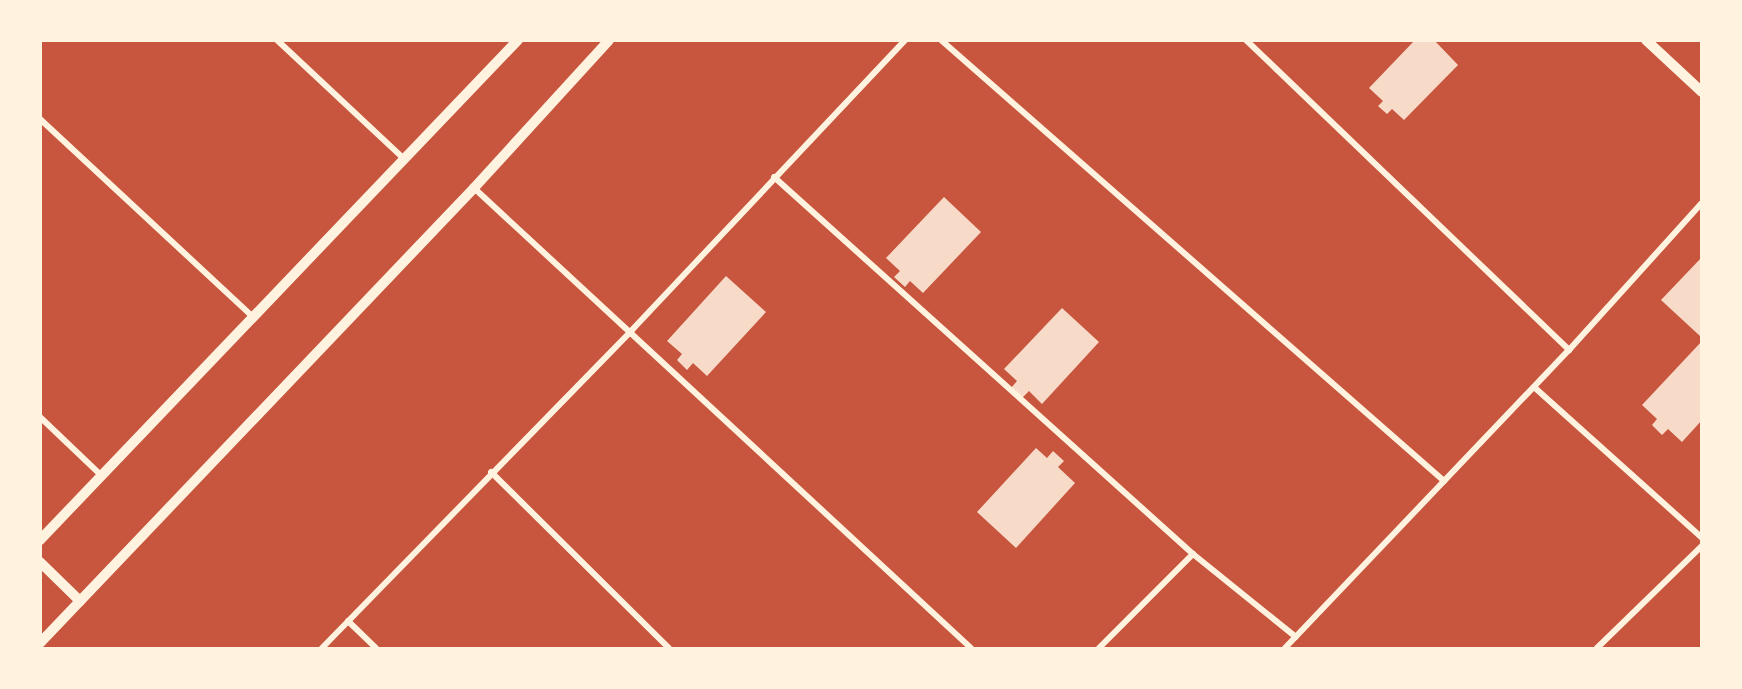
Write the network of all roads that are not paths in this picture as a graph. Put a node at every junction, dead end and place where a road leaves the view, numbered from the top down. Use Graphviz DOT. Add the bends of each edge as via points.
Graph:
graph roads {
  1 [pos="277,40"];
  2 [pos="518,40"];
  3 [pos="609,40"];
  4 [pos="904,40"];
  5 [pos="941,40"];
  6 [pos="1246,40"];
  7 [pos="1646,40"];
  8 [pos="1701,92"];
  9 [pos="40,119"];
  10 [pos="404,159"];
  11 [pos="774,177"];
  12 [pos="474,188"];
  13 [pos="1701,202"];
  14 [pos="253,317"];
  15 [pos="631,331"];
  16 [pos="1569,350"];
  17 [pos="1534,387"];
  18 [pos="40,417"];
  19 [pos="491,472"];
  20 [pos="102,476"];
  21 [pos="1444,481"];
  22 [pos="1701,538"];
  23 [pos="40,540"];
  24 [pos="1701,546"];
  25 [pos="1193,554"];
  26 [pos="40,562"];
  27 [pos="80,601"];
  28 [pos="348,621"];
  29 [pos="1296,637"];
  30 [pos="40,643"];
  31 [pos="322,648"];
  32 [pos="376,648"];
  33 [pos="669,648"];
  34 [pos="971,648"];
  35 [pos="1099,648"];
  36 [pos="1285,648"];
  37 [pos="1597,648"];
  1 -- 10 [label="street"];
  2 -- 10 [label="street"];
  3 -- 12 [label="street"];
  4 -- 11 [label="street"];
  5 -- 21 [label="street"];
  6 -- 16 [label="street"];
  7 -- 8 [label="street"];
  9 -- 14 [label="street"];
  10 -- 14 [label="street"];
  11 -- 15 [label="street"];
  11 -- 25 [label="street"];
  12 -- 15 [label="street"];
  12 -- 27 [label="street"];
  13 -- 16 [label="street"];
  14 -- 20 [label="street"];
  15 -- 19 [label="street"];
  15 -- 34 [label="street"];
  16 -- 17 [label="street"];
  17 -- 21 [label="street"];
  17 -- 22 [label="street"];
  18 -- 20 [label="street"];
  19 -- 28 [label="street"];
  19 -- 33 [label="street"];
  20 -- 23 [label="street"];
  21 -- 29 [label="street"];
  24 -- 37 [label="street"];
  25 -- 29 [label="street"];
  25 -- 35 [label="street"];
  26 -- 27 [label="street"];
  27 -- 30 [label="street"];
  28 -- 31 [label="street"];
  28 -- 32 [label="street"];
  29 -- 36 [label="street"];
}
